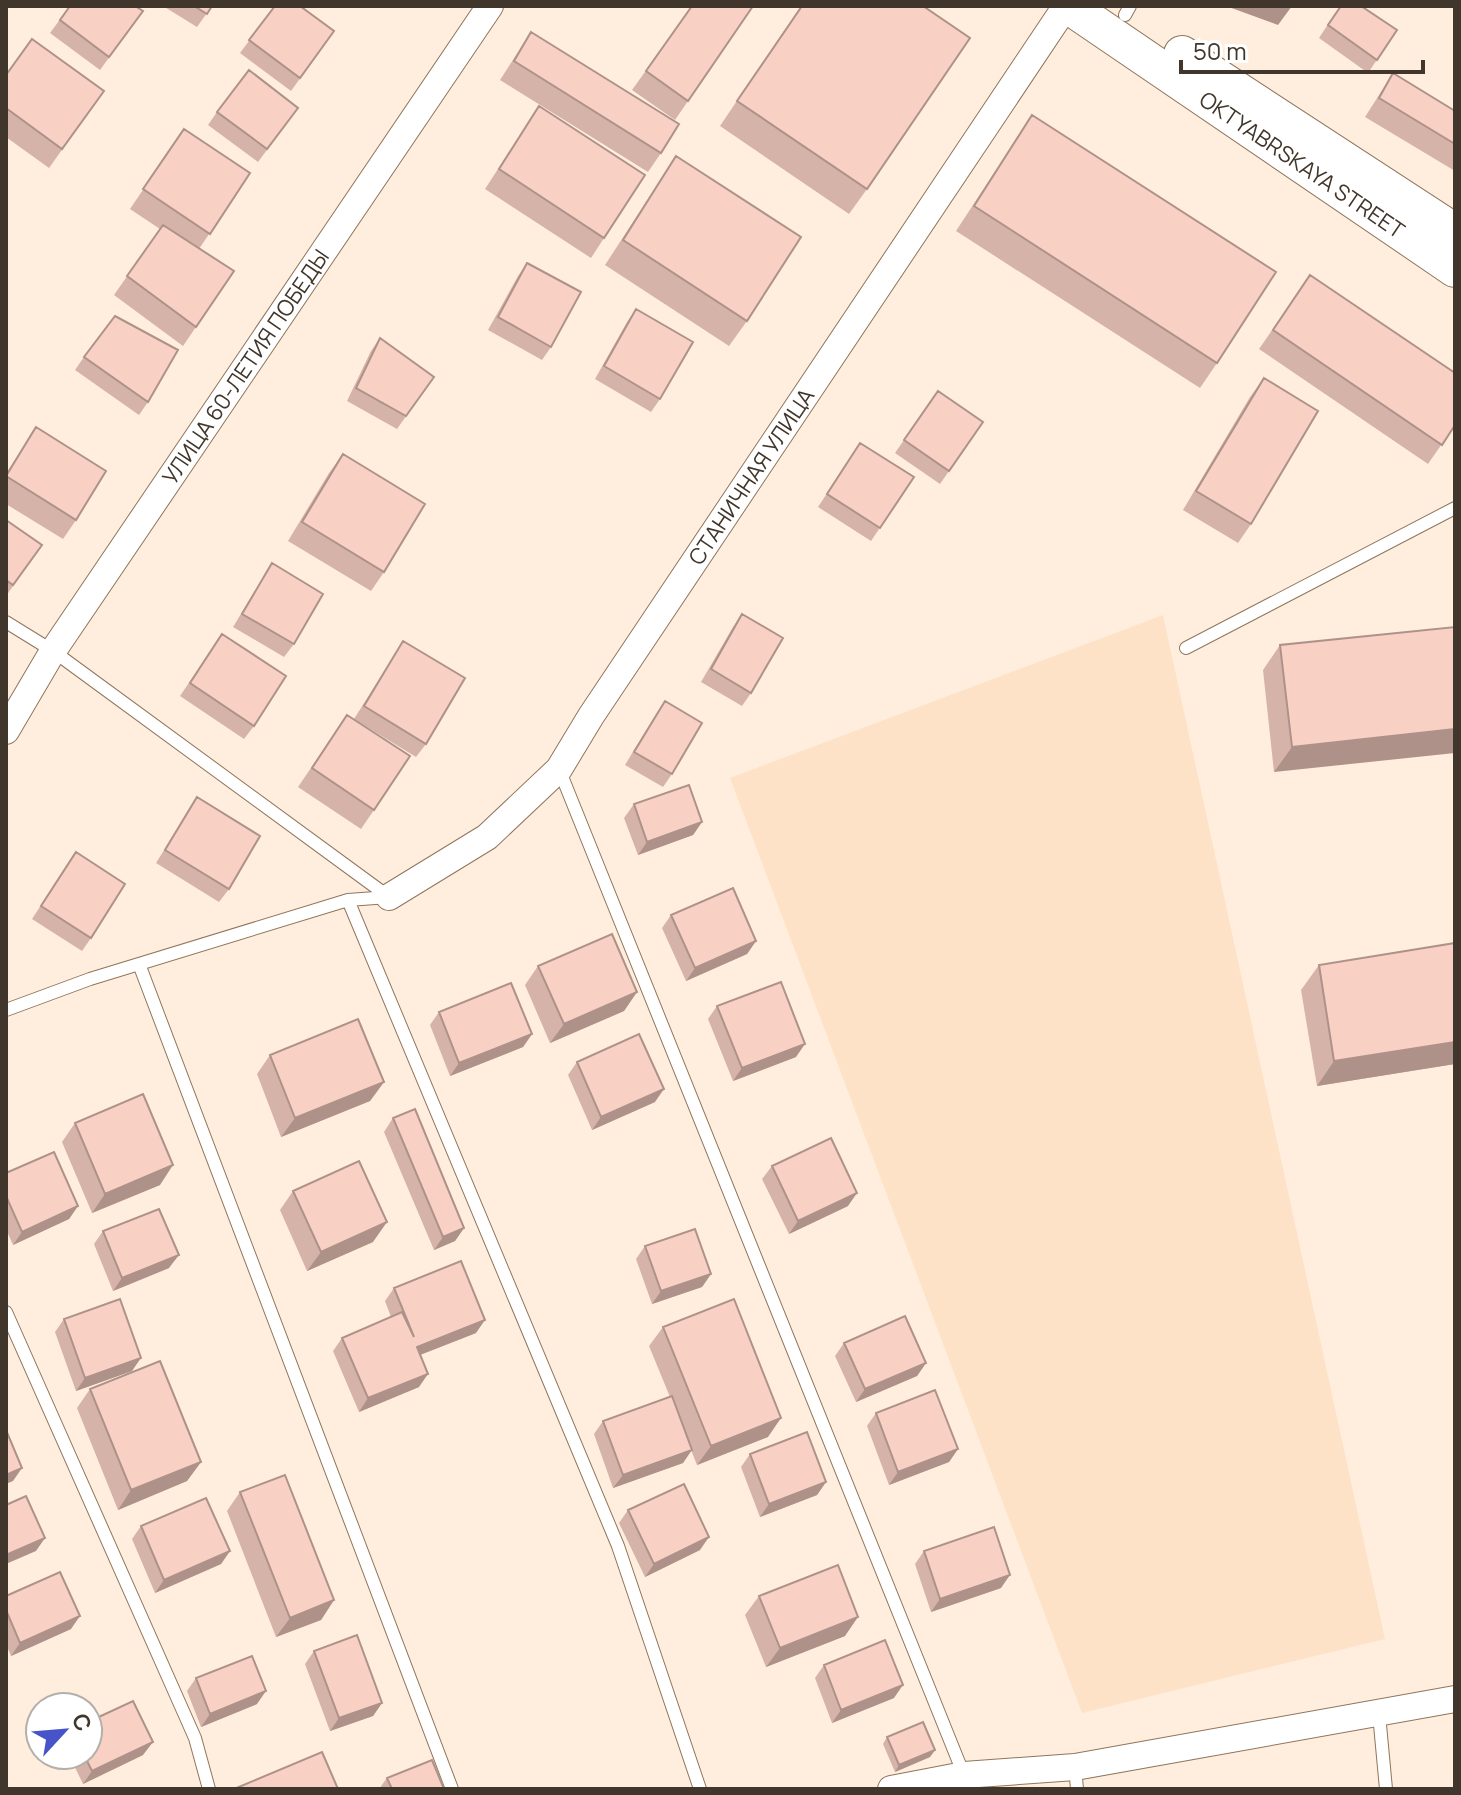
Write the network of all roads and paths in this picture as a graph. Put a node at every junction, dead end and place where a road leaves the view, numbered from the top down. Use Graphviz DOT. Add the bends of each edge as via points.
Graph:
graph roads {
  1 [pos="490,6"];
  2 [pos="1067,6"];
  3 [pos="1122,9"];
  4 [pos="1455,232"];
  5 [pos="1455,269"];
  6 [pos="1455,508"];
  7 [pos="6,622"];
  8 [pos="1186,648"];
  9 [pos="53,651"];
  10 [pos="6,731"];
  11 [pos="559,769"];
  12 [pos="389,897"];
  13 [pos="348,900"];
  14 [pos="139,964"];
  15 [pos="6,1010"];
  16 [pos="6,1312"];
  17 [pos="1455,1699"];
  18 [pos="1379,1714"];
  19 [pos="964,1775"];
  20 [pos="1076,1778"];
  21 [pos="209,1789"];
  22 [pos="452,1789"];
  23 [pos="700,1789"];
  24 [pos="891,1789"];
  25 [pos="1386,1789"];
  1 -- 9 [label="street, УЛИЦА 60-ЛЕТИЯ ПОБЕДЫ"];
  2 -- 5 [label="main road, OKTYABRSKAYA STREET"];
  2 -- 11 [label="street, СТАНИЧНАЯ УЛИЦА"];
  3 -- 4 [label="main road"];
  6 -- 8 [label="lane"];
  7 -- 9 [label="lane"];
  9 -- 10 [label="street, УЛИЦА 60-ЛЕТИЯ ПОБЕДЫ"];
  9 -- 12 [label="lane"];
  11 -- 12 [label="street, СТАНИЧНАЯ УЛИЦА" via="487,837"];
  11 -- 19 [label="lane"];
  12 -- 13 [label="lane"];
  13 -- 14 [label="lane"];
  13 -- 23 [label="lane" via="618,1546"];
  14 -- 15 [label="lane"];
  14 -- 22 [label="lane"];
  16 -- 21 [label="lane" via="195,1738"];
  17 -- 18 [label="street"];
  18 -- 20 [label="street"];
  18 -- 25 [label="lane"];
  19 -- 20 [label="street"];
  19 -- 24 [label="street"];
}
